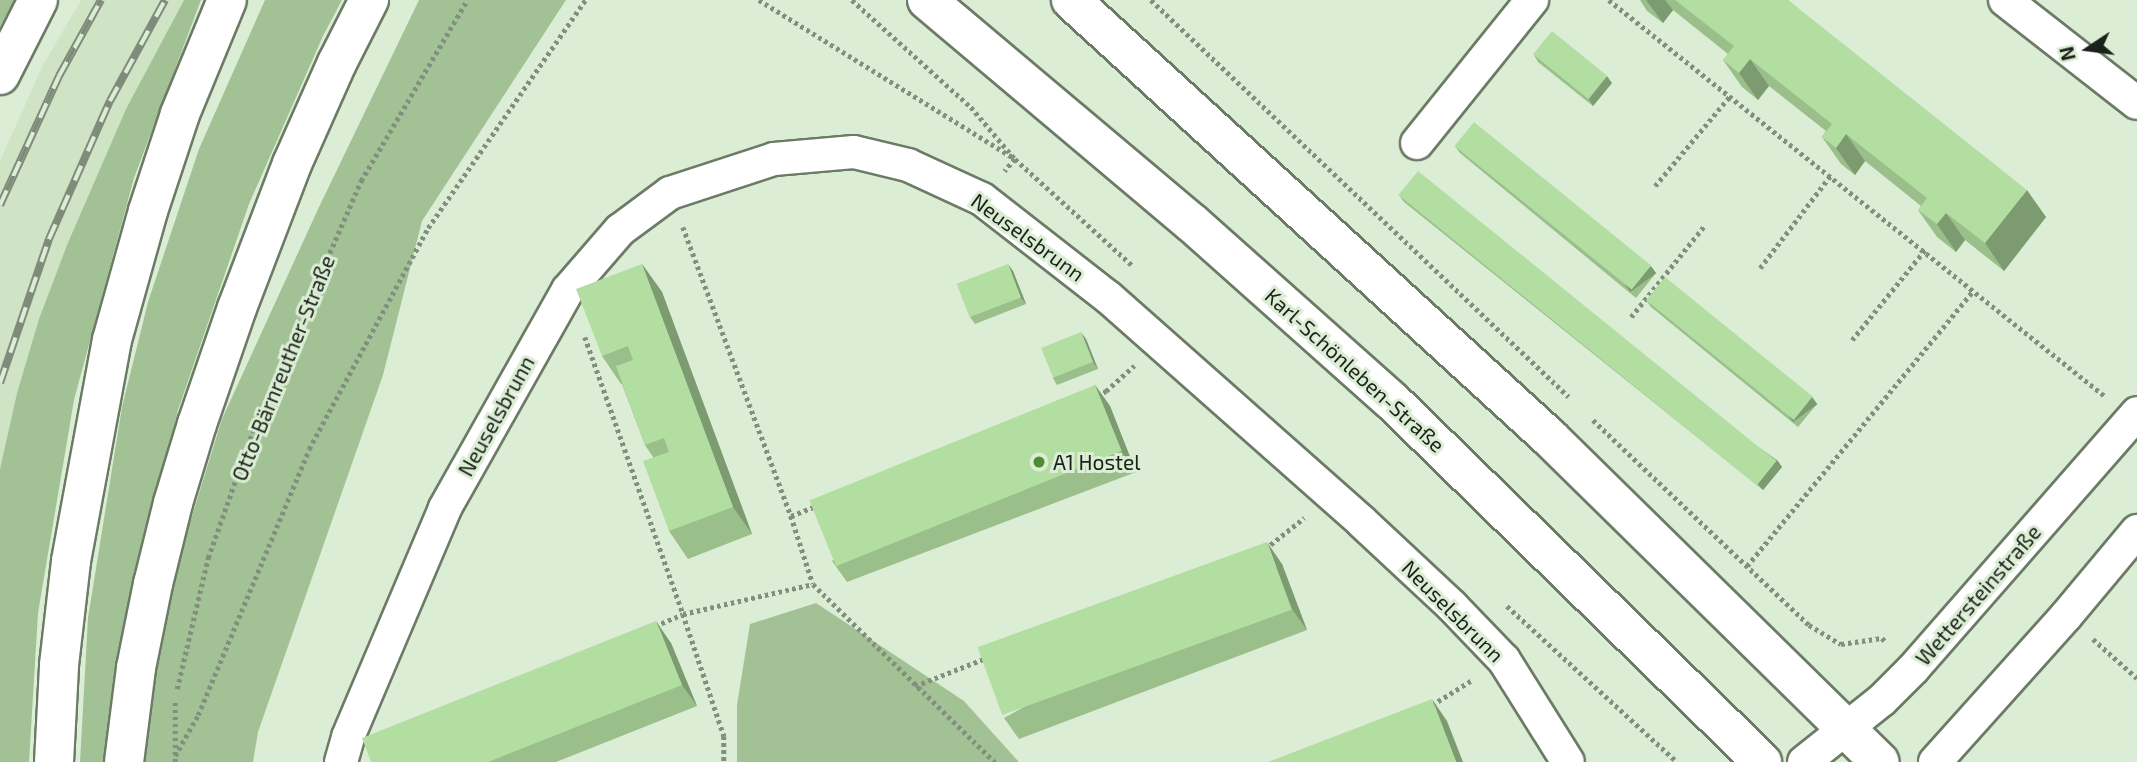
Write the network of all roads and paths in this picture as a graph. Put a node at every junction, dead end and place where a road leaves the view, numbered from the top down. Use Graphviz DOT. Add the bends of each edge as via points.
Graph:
graph roads {
  1 [pos="38,0"];
  2 [pos="227,0"];
  3 [pos="369,0"];
  4 [pos="467,0"];
  5 [pos="585,0"];
  6 [pos="759,0"];
  7 [pos="927,0"];
  8 [pos="1071,0"];
  9 [pos="1152,0"];
  10 [pos="1532,0"];
  11 [pos="1609,0"];
  12 [pos="2005,0"];
  13 [pos="0,75"];
  14 [pos="1730,96"];
  15 [pos="2137,103"];
  16 [pos="1417,143"];
  17 [pos="1830,176"];
  18 [pos="1655,186"];
  19 [pos="670,193"];
  20 [pos="982,199"];
  21 [pos="1705,225"];
  22 [pos="1924,250"];
  23 [pos="1760,268"];
  24 [pos="568,290"];
  25 [pos="1974,290"];
  26 [pos="1631,317"];
  27 [pos="1852,340"];
  28 [pos="1159,343"];
  29 [pos="1094,396"];
  30 [pos="1576,403"];
  31 [pos="1586,412"];
  32 [pos="2134,415"];
  33 [pos="1330,495"];
  34 [pos="829,501"];
  35 [pos="791,516"];
  36 [pos="2137,531"];
  37 [pos="1259,551"];
  38 [pos="1747,566"];
  39 [pos="813,584"];
  40 [pos="683,614"];
  41 [pos="2066,616"];
  42 [pos="645,630"];
  43 [pos="992,656"];
  44 [pos="1504,660"];
  45 [pos="1913,669"];
  46 [pos="2137,678"];
  47 [pos="915,686"];
  48 [pos="1430,706"];
  49 [pos="1848,729"];
  50 [pos="175,759"];
  51 [pos="54,762"];
  52 [pos="124,762"];
  53 [pos="341,762"];
  54 [pos="724,762"];
  55 [pos="995,762"];
  56 [pos="1568,762"];
  57 [pos="1762,762"];
  58 [pos="1804,762"];
  59 [pos="1880,762"];
  60 [pos="1935,762"];
  1 -- 13 [label="main road"];
  2 -- 51 [label="main road" via="180,114 112,340 71,561"];
  3 -- 52 [label="main road" via="292,163 197,424 153,584"];
  4 -- 50 [label="path, Otto-Bärnreuther-Straße" via="361,181 257,420 208,558 175,696"];
  5 -- 50 [label="path" via="428,228 309,449 198,715"];
  6 -- 20 [label="path" via="1015,159"];
  7 -- 57 [label="main road, Karl-Schönleben-Straße" via="1182,215 1392,401"];
  8 -- 49 [label="main road" via="1550,438"];
  9 -- 30 [label="path"];
  10 -- 16 [label="street"];
  11 -- 14 [label="path"];
  12 -- 15 [label="street"];
  14 -- 17 [label="path"];
  14 -- 18 [label="path"];
  17 -- 22 [label="path"];
  17 -- 23 [label="path"];
  19 -- 20 [label="street, Neuselsbrunn" via="774,159 854,152 908,165"];
  19 -- 24 [label="street, Neuselsbrunn" via="620,230"];
  19 -- 35 [label="path"];
  20 -- 28 [label="street, Neuselsbrunn"];
  21 -- 26 [label="path"];
  22 -- 25 [label="path"];
  22 -- 27 [label="path"];
  24 -- 40 [label="path"];
  24 -- 53 [label="street, Neuselsbrunn" via="445,508"];
  25 -- 32 [label="path"];
  25 -- 38 [label="path"];
  28 -- 29 [label="path" via="1107,391"];
  28 -- 33 [label="street, Neuselsbrunn"];
  31 -- 38 [label="path"];
  32 -- 45 [label="street, Wettersteinstraße"];
  33 -- 37 [label="path" via="1272,546"];
  33 -- 44 [label="street, Neuselsbrunn"];
  34 -- 35 [label="path"];
  35 -- 39 [label="path"];
  36 -- 41 [label="street"];
  38 -- 45 [label="path" via="1809,625 1841,644 1882,638"];
  39 -- 40 [label="path"];
  39 -- 47 [label="path"];
  40 -- 42 [label="path"];
  40 -- 54 [label="path" via="724,736"];
  41 -- 46 [label="path"];
  41 -- 60 [label="street"];
  43 -- 47 [label="path"];
  44 -- 48 [label="path"];
  44 -- 56 [label="street, Neuselsbrunn"];
  45 -- 49 [label="street, Wettersteinstraße"];
  47 -- 55 [label="path"];
  49 -- 58 [label="street, Wettersteinstraße"];
  49 -- 59 [label="main road"];
}
